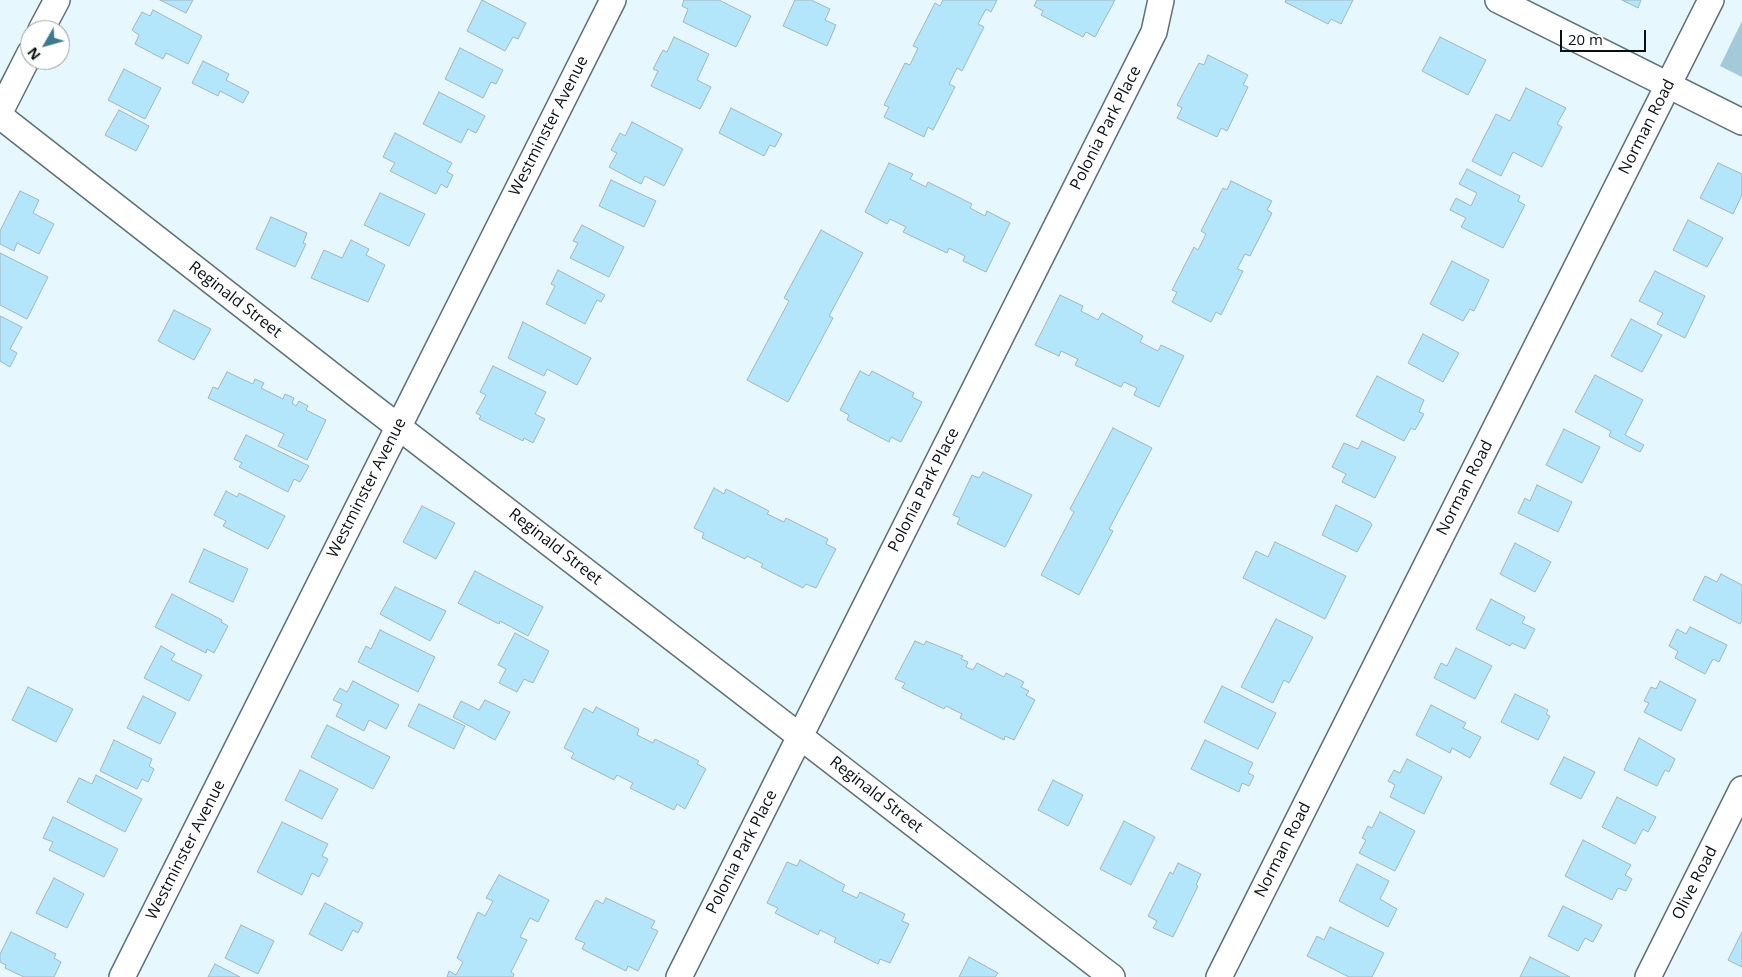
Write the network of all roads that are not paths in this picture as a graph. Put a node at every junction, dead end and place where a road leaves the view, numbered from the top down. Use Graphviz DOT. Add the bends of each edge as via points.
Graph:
graph roads {
  1 [pos="57,0"];
  2 [pos="613,0"];
  3 [pos="1161,0"];
  4 [pos="1498,0"];
  5 [pos="1710,0"];
  6 [pos="47,20"];
  7 [pos="21,70"];
  8 [pos="1668,85"];
  9 [pos="0,112"];
  10 [pos="0,116"];
  11 [pos="1742,122"];
  12 [pos="399,425"];
  13 [pos="800,736"];
  14 [pos="1742,789"];
  15 [pos="122,977"];
  16 [pos="679,977"];
  17 [pos="1112,977"];
  18 [pos="1219,977"];
  19 [pos="1648,977"];
  1 -- 6 [label="street"];
  2 -- 12 [label="street, Westminster Avenue"];
  3 -- 13 [label="street, Polonia Park Place" via="1154,32"];
  4 -- 8 [label="street"];
  5 -- 8 [label="street, Norman Road"];
  7 -- 9 [label="street"];
  8 -- 11 [label="street"];
  8 -- 18 [label="street, Norman Road"];
  10 -- 12 [label="street, Reginald Street"];
  12 -- 13 [label="street, Reginald Street"];
  12 -- 15 [label="street, Westminster Avenue"];
  13 -- 16 [label="street, Polonia Park Place"];
  13 -- 17 [label="street, Reginald Street"];
  14 -- 19 [label="street, Olive Road"];
}
